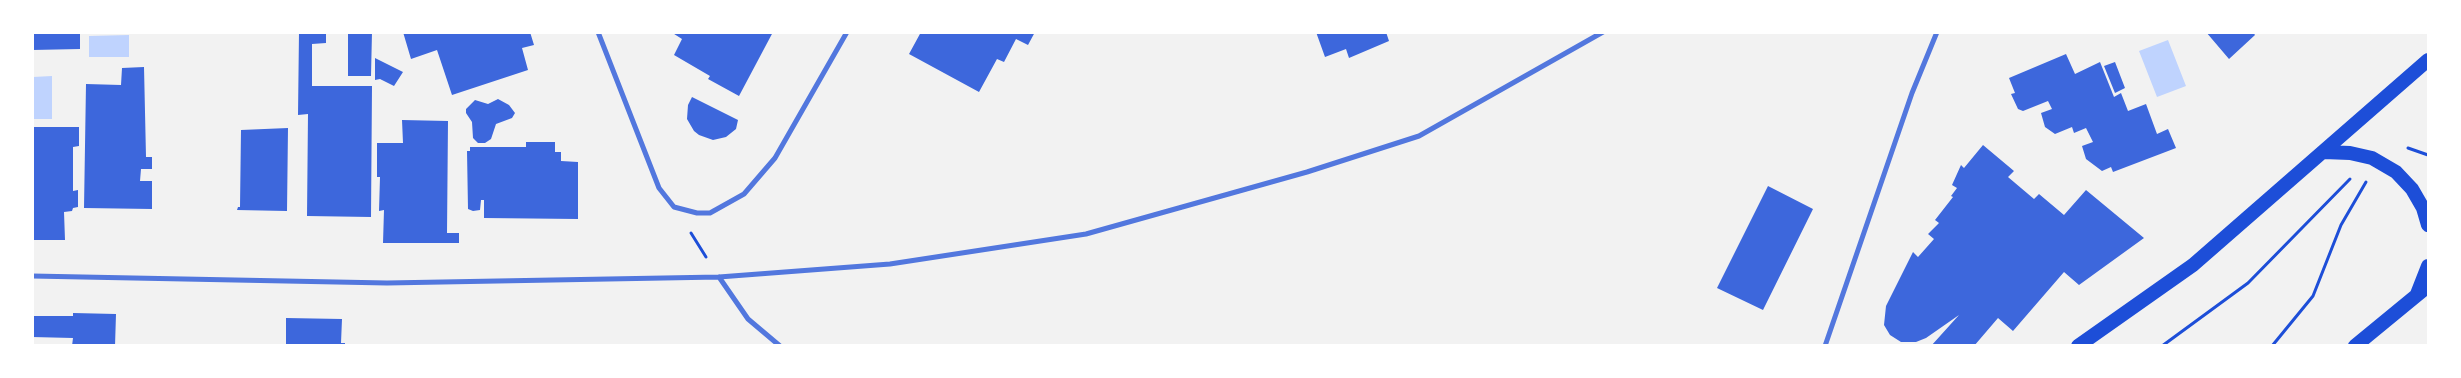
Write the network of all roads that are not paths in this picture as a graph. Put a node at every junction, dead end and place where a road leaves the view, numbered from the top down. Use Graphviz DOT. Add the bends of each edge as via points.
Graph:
graph roads {
  1 [pos="598,32"];
  2 [pos="847,32"];
  3 [pos="1603,32"];
  4 [pos="1937,32"];
  5 [pos="2428,60"];
  6 [pos="2324,152"];
  7 [pos="2428,224"];
  8 [pos="2428,266"];
  9 [pos="32,276"];
  10 [pos="720,277"];
  11 [pos="2428,286"];
  12 [pos="2416,297"];
  13 [pos="780,346"];
  14 [pos="1825,346"];
  15 [pos="2078,346"];
  16 [pos="2356,346"];
  1 -- 2 [label="street" via="652,176 674,207 698,213 710,213 744,194 776,158"];
  3 -- 10 [label="street" via="1419,136 1307,172 1095,231 890,264"];
  4 -- 14 [label="street" via="1912,93"];
  5 -- 6 [label="highway"];
  6 -- 7 [label="highway" via="2350,152 2375,159 2396,172 2412,189"];
  6 -- 15 [label="highway" via="2193,265"];
  8 -- 12 [label="highway"];
  9 -- 10 [label="street" via="387,283"];
  10 -- 13 [label="street" via="748,319"];
  11 -- 12 [label="highway"];
  12 -- 16 [label="highway"];
}
